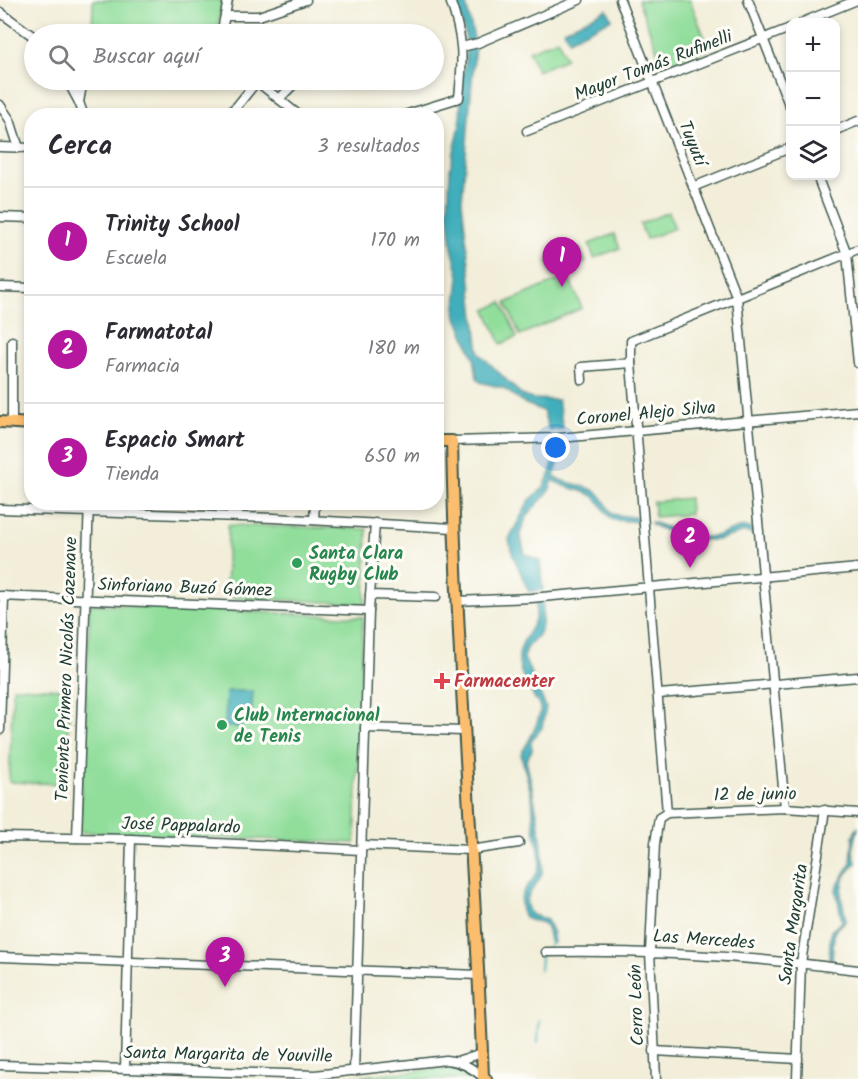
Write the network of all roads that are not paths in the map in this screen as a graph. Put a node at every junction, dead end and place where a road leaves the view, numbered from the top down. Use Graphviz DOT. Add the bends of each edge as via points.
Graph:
graph roads {
  1 [pos="228,0"];
  2 [pos="306,0"];
  3 [pos="450,0"];
  4 [pos="579,0"];
  5 [pos="620,0"];
  6 [pos="747,0"];
  7 [pos="857,0"];
  8 [pos="0,12"];
  9 [pos="813,18"];
  10 [pos="223,24"];
  11 [pos="234,24"];
  12 [pos="24,29"];
  13 [pos="786,30"];
  14 [pos="763,39"];
  15 [pos="463,47"];
  16 [pos="652,84"];
  17 [pos="73,90"];
  18 [pos="82,90"];
  19 [pos="249,90"];
  20 [pos="268,90"];
  21 [pos="288,90"];
  22 [pos="786,97"];
  23 [pos="279,99"];
  24 [pos="80,102"];
  25 [pos="0,105"];
  26 [pos="82,108"];
  27 [pos="235,108"];
  28 [pos="290,108"];
  29 [pos="426,108"];
  30 [pos="858,121"];
  31 [pos="840,128"];
  32 [pos="527,131"];
  33 [pos="0,147"];
  34 [pos="19,148"];
  35 [pos="24,148"];
  36 [pos="786,150"];
  37 [pos="819,180"];
  38 [pos="693,187"];
  39 [pos="0,217"];
  40 [pos="24,218"];
  41 [pos="858,249"];
  42 [pos="847,254"];
  43 [pos="0,287"];
  44 [pos="24,288"];
  45 [pos="737,298"];
  46 [pos="12,340"];
  47 [pos="631,363"];
  48 [pos="858,363"];
  49 [pos="582,380"];
  50 [pos="858,411"];
  51 [pos="748,421"];
  52 [pos="0,422"];
  53 [pos="12,423"];
  54 [pos="24,424"];
  55 [pos="637,431"];
  56 [pos="444,441"];
  57 [pos="452,441"];
  58 [pos="24,508"];
  59 [pos="0,509"];
  60 [pos="88,510"];
  61 [pos="140,510"];
  62 [pos="315,510"];
  63 [pos="314,520"];
  64 [pos="375,523"];
  65 [pos="453,528"];
  66 [pos="858,568"];
  67 [pos="764,577"];
  68 [pos="650,587"];
  69 [pos="370,595"];
  70 [pos="2,596"];
  71 [pos="436,597"];
  72 [pos="85,600"];
  73 [pos="457,602"];
  74 [pos="369,611"];
  75 [pos="858,677"];
  76 [pos="774,684"];
  77 [pos="659,694"];
  78 [pos="365,728"];
  79 [pos="0,730"];
  80 [pos="463,731"];
  81 [pos="785,808"];
  82 [pos="825,810"];
  83 [pos="667,813"];
  84 [pos="858,813"];
  85 [pos="0,837"];
  86 [pos="77,838"];
  87 [pos="131,839"];
  88 [pos="519,843"];
  89 [pos="361,848"];
  90 [pos="471,849"];
  91 [pos="546,952"];
  92 [pos="650,952"];
  93 [pos="0,957"];
  94 [pos="126,961"];
  95 [pos="801,963"];
  96 [pos="358,969"];
  97 [pos="858,970"];
  98 [pos="479,975"];
  99 [pos="654,1051"];
  100 [pos="482,1053"];
  101 [pos="798,1059"];
  102 [pos="457,1062"];
  103 [pos="0,1065"];
  104 [pos="125,1070"];
  105 [pos="354,1071"];
  106 [pos="485,1078"];
  107 [pos="656,1079"];
  108 [pos="797,1079"];
  1 -- 10 [label="street"];
  2 -- 11 [label="street"];
  3 -- 15 [label="street"];
  4 -- 15 [label="street"];
  5 -- 16 [label="street, Tuyutí"];
  6 -- 14 [label="street"];
  7 -- 9 [label="street"];
  8 -- 12 [label="street"];
  13 -- 14 [label="street, Mayor Tomás Rufinelli"];
  14 -- 16 [label="street, Mayor Tomás Rufinelli"];
  14 -- 22 [label="street"];
  15 -- 29 [label="street" via="459,98"];
  16 -- 32 [label="street, Mayor Tomás Rufinelli"];
  16 -- 38 [label="street, Tuyutí"];
  17 -- 24 [label="street"];
  18 -- 24 [label="street"];
  19 -- 27 [label="street"];
  20 -- 23 [label="street"];
  21 -- 23 [label="street"];
  23 -- 28 [label="street"];
  24 -- 26 [label="street"];
  25 -- 34 [label="street" via="10,120"];
  30 -- 31 [label="street"];
  33 -- 34 [label="street"];
  34 -- 35 [label="street"];
  36 -- 38 [label="street"];
  37 -- 42 [label="street"];
  38 -- 45 [label="street, Tuyutí"];
  39 -- 40 [label="street"];
  41 -- 42 [label="street"];
  42 -- 45 [label="street"];
  42 -- 48 [label="street"];
  43 -- 44 [label="street"];
  45 -- 47 [label="street" via="631,341"];
  45 -- 51 [label="street, Tuyutí"];
  46 -- 53 [label="street"];
  47 -- 49 [label="street" via="581,367"];
  47 -- 55 [label="street"];
  50 -- 51 [label="street, Coronel Alejo Silva"];
  51 -- 55 [label="street, Coronel Alejo Silva"];
  51 -- 67 [label="street, Tuyutí"];
  52 -- 53 [label="main road"];
  53 -- 54 [label="main road"];
  55 -- 57 [label="street, Coronel Alejo Silva"];
  55 -- 68 [label="street"];
  56 -- 57 [label="main road, Coronel Alejo Silva"];
  57 -- 65 [label="main road"];
  58 -- 59 [label="street"];
  60 -- 72 [label="street, Teniente Primero Nicolás Cazenave"];
  61 -- 63 [label="street"];
  62 -- 63 [label="street"];
  63 -- 64 [label="street"];
  64 -- 65 [label="street"];
  64 -- 69 [label="street"];
  65 -- 73 [label="main road"];
  66 -- 67 [label="street"];
  67 -- 68 [label="street"];
  67 -- 76 [label="street, Tuyutí"];
  68 -- 73 [label="street"];
  68 -- 77 [label="street"];
  69 -- 71 [label="street"];
  69 -- 74 [label="street"];
  70 -- 72 [label="street, Sinforiano Buzó Gómez"];
  70 -- 79 [label="street"];
  72 -- 74 [label="street, Sinforiano Buzó Gómez"];
  72 -- 86 [label="street, Teniente Primero Nicolás Cazenave"];
  73 -- 80 [label="main road"];
  74 -- 78 [label="street"];
  75 -- 76 [label="street"];
  76 -- 77 [label="street"];
  76 -- 81 [label="street, Tuyutí"];
  77 -- 83 [label="street"];
  78 -- 80 [label="street"];
  78 -- 89 [label="street"];
  80 -- 90 [label="main road"];
  81 -- 82 [label="street, 12 de junio"];
  81 -- 83 [label="street, 12 de junio"];
  82 -- 84 [label="street, 12 de junio"];
  82 -- 95 [label="street, Santa Margarita"];
  83 -- 92 [label="street, Cerro León" via="658,823 655,843"];
  85 -- 86 [label="street, José Pappalardo"];
  86 -- 87 [label="street, José Pappalardo"];
  87 -- 89 [label="street, José Pappalardo"];
  87 -- 94 [label="street"];
  88 -- 90 [label="street, José Pappalardo"];
  89 -- 90 [label="street, José Pappalardo"];
  89 -- 96 [label="street"];
  90 -- 98 [label="main road"];
  91 -- 92 [label="street, Las Mercedes"];
  92 -- 95 [label="street, Las Mercedes"];
  92 -- 99 [label="street, Cerro León"];
  93 -- 94 [label="street"];
  94 -- 96 [label="street"];
  94 -- 104 [label="street"];
  95 -- 97 [label="street, Las Mercedes"];
  95 -- 101 [label="street, Santa Margarita"];
  96 -- 98 [label="street"];
  96 -- 105 [label="street"];
  98 -- 100 [label="main road"];
  99 -- 101 [label="street"];
  99 -- 107 [label="street, Cerro León"];
  100 -- 102 [label="street"];
  100 -- 106 [label="main road"];
  101 -- 108 [label="street, Santa Margarita"];
  102 -- 105 [label="street, Santa Margarita de Youville"];
  102 -- 106 [label="street"];
  103 -- 104 [label="street, Santa Margarita de Youville"];
  104 -- 105 [label="street, Santa Margarita de Youville" via="315,1075"];
}
